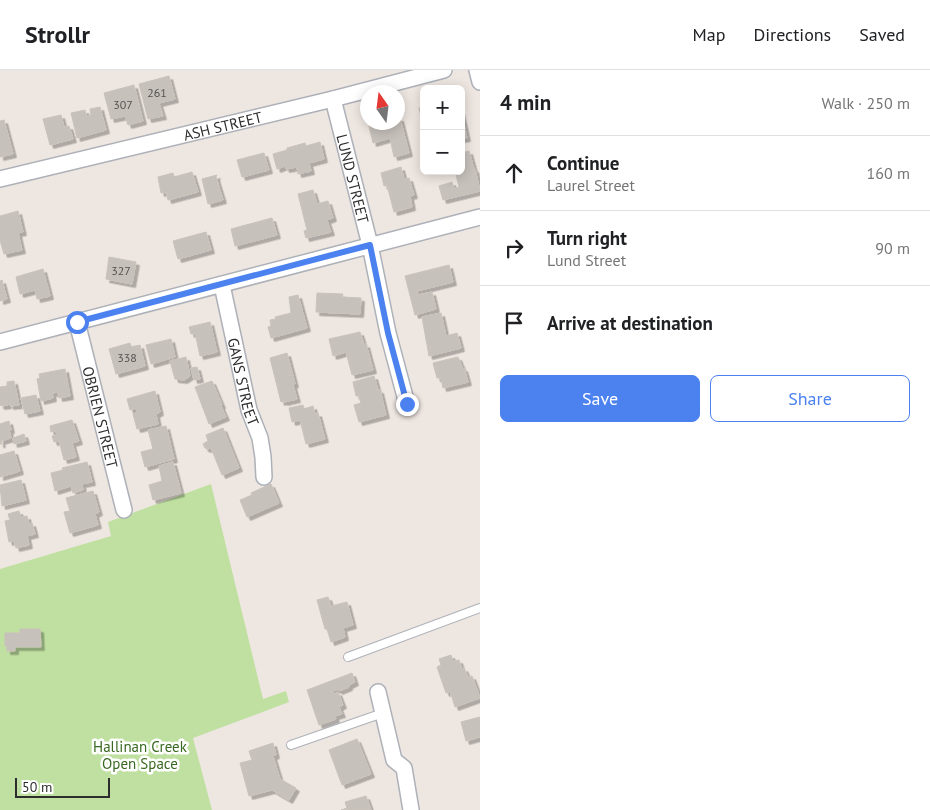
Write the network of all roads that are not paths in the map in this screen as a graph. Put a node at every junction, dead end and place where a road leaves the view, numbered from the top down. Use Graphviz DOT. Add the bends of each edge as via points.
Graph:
graph roads {
  1 [pos="444,70"];
  2 [pos="477,70"];
  3 [pos="480,82"];
  4 [pos="333,99"];
  5 [pos="0,179"];
  6 [pos="480,217"];
  7 [pos="370,245"];
  8 [pos="222,285"];
  9 [pos="77,322"];
  10 [pos="0,342"];
  11 [pos="407,404"];
  12 [pos="264,477"];
  13 [pos="124,510"];
  14 [pos="480,608"];
  15 [pos="348,657"];
  16 [pos="378,692"];
  17 [pos="383,713"];
  18 [pos="290,745"];
  19 [pos="411,810"];
  1 -- 4 [label="street, ASH STREET"];
  2 -- 3 [label="street"];
  4 -- 5 [label="street, ASH STREET"];
  4 -- 7 [label="street, LUND STREET"];
  6 -- 7 [label="street"];
  7 -- 8 [label="street"];
  7 -- 11 [label="street, LUND STREET"];
  8 -- 9 [label="street"];
  8 -- 12 [label="street, GANS STREET" via="249,410 260,438"];
  9 -- 10 [label="street"];
  9 -- 13 [label="street, OBRIEN STREET"];
  14 -- 15 [label="lane"];
  16 -- 17 [label="street"];
  17 -- 18 [label="lane"];
  17 -- 19 [label="street" via="394,760 404,768"];
}
